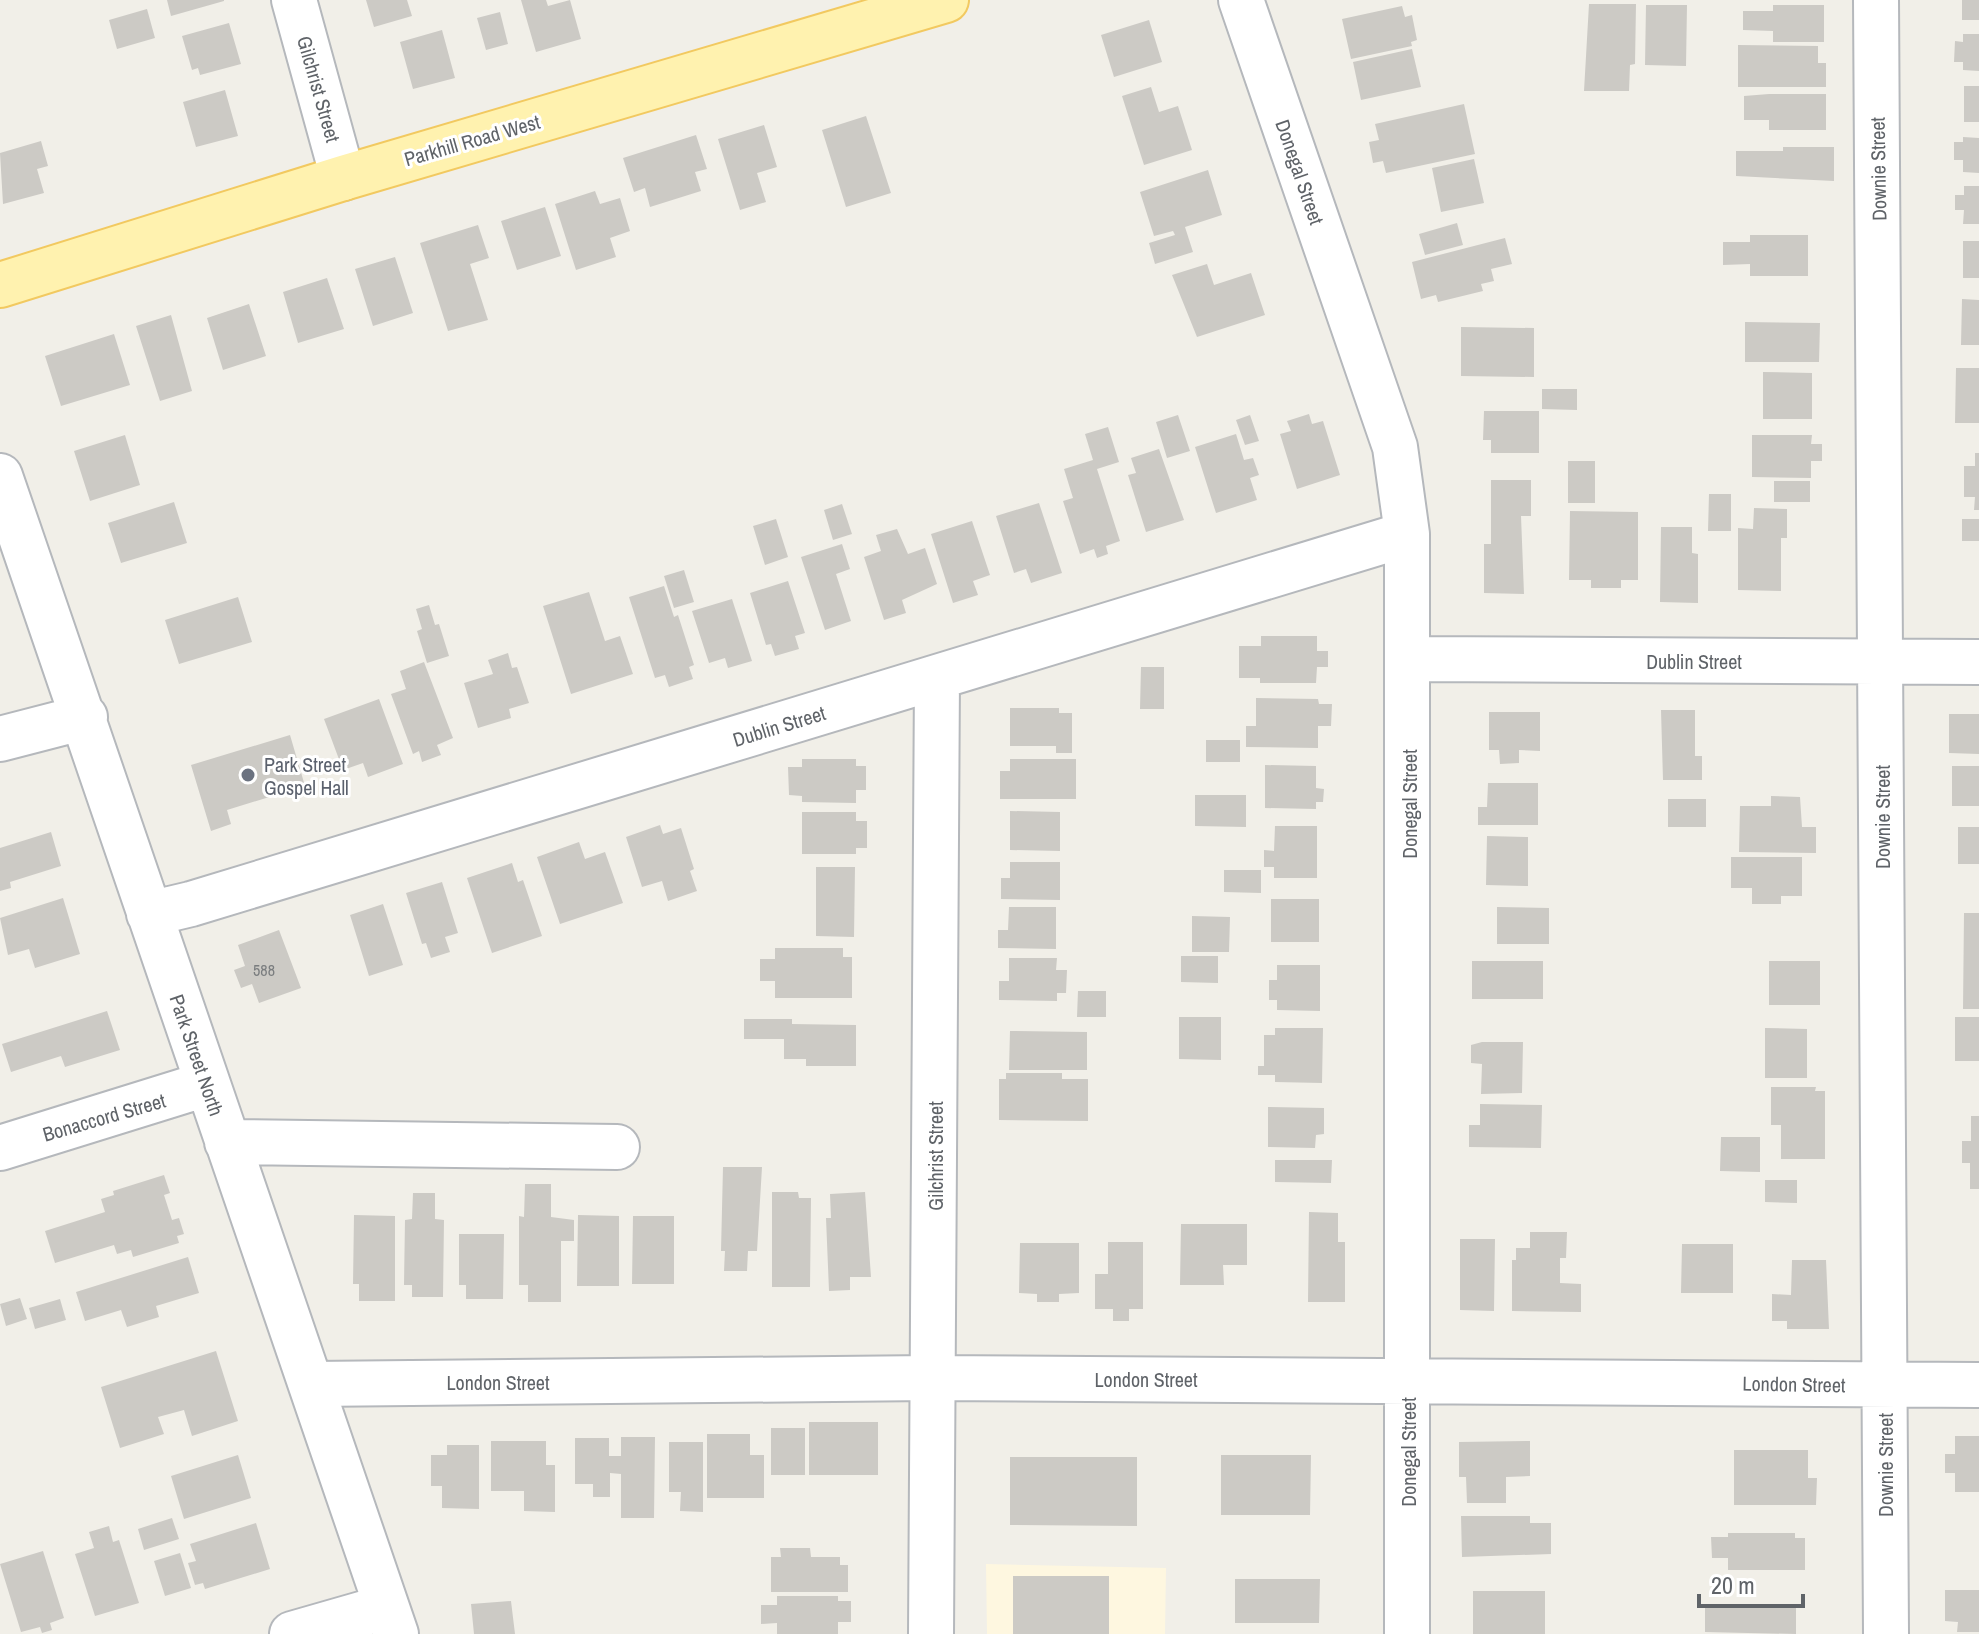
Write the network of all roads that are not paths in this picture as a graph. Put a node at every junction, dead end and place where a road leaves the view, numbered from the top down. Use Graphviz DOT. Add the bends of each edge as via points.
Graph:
graph roads {
  1 [pos="294,0"];
  2 [pos="946,0"];
  3 [pos="1241,0"];
  4 [pos="1876,0"];
  5 [pos="343,178"];
  6 [pos="0,285"];
  7 [pos="0,476"];
  8 [pos="1407,534"];
  9 [pos="1409,659"];
  10 [pos="1882,662"];
  11 [pos="1979,662"];
  12 [pos="937,678"];
  13 [pos="85,717"];
  14 [pos="0,739"];
  15 [pos="149,914"];
  16 [pos="206,1084"];
  17 [pos="227,1142"];
  18 [pos="617,1147"];
  19 [pos="0,1148"];
  20 [pos="930,1378"];
  21 [pos="1409,1380"];
  22 [pos="312,1384"];
  23 [pos="1885,1385"];
  24 [pos="1979,1385"];
  25 [pos="391,1620"];
  26 [pos="292,1634"];
  27 [pos="931,1634"];
  28 [pos="1407,1634"];
  29 [pos="1886,1634"];
  1 -- 5 [label="street, Gilchrist Street"];
  2 -- 5 [label="main road, Parkhill Road West"];
  3 -- 8 [label="street, Donegal Street" via="1395,447"];
  4 -- 10 [label="street, Downie Street"];
  5 -- 6 [label="main road, Parkhill Road West"];
  7 -- 13 [label="street, Park Street North"];
  8 -- 9 [label="street, Donegal Street"];
  8 -- 12 [label="street, Dublin Street"];
  9 -- 10 [label="street, Dublin Street"];
  9 -- 21 [label="street, Donegal Street"];
  10 -- 11 [label="street, Dublin Street"];
  10 -- 23 [label="street, Downie Street"];
  12 -- 15 [label="street, Dublin Street"];
  12 -- 20 [label="street, Gilchrist Street"];
  13 -- 14 [label="street"];
  13 -- 15 [label="street, Park Street North"];
  15 -- 16 [label="street, Park Street North"];
  16 -- 17 [label="street, Park Street North"];
  16 -- 19 [label="street, Bonaccord Street"];
  17 -- 18 [label="street"];
  17 -- 22 [label="street, Park Street North"];
  20 -- 21 [label="street, London Street"];
  20 -- 22 [label="street, London Street"];
  20 -- 27 [label="street, Gilchrist Street"];
  21 -- 23 [label="street, London Street"];
  21 -- 28 [label="street, Donegal Street"];
  22 -- 25 [label="street, Park Street North"];
  23 -- 24 [label="street, London Street"];
  23 -- 29 [label="street, Downie Street"];
  25 -- 26 [label="street"];
}
